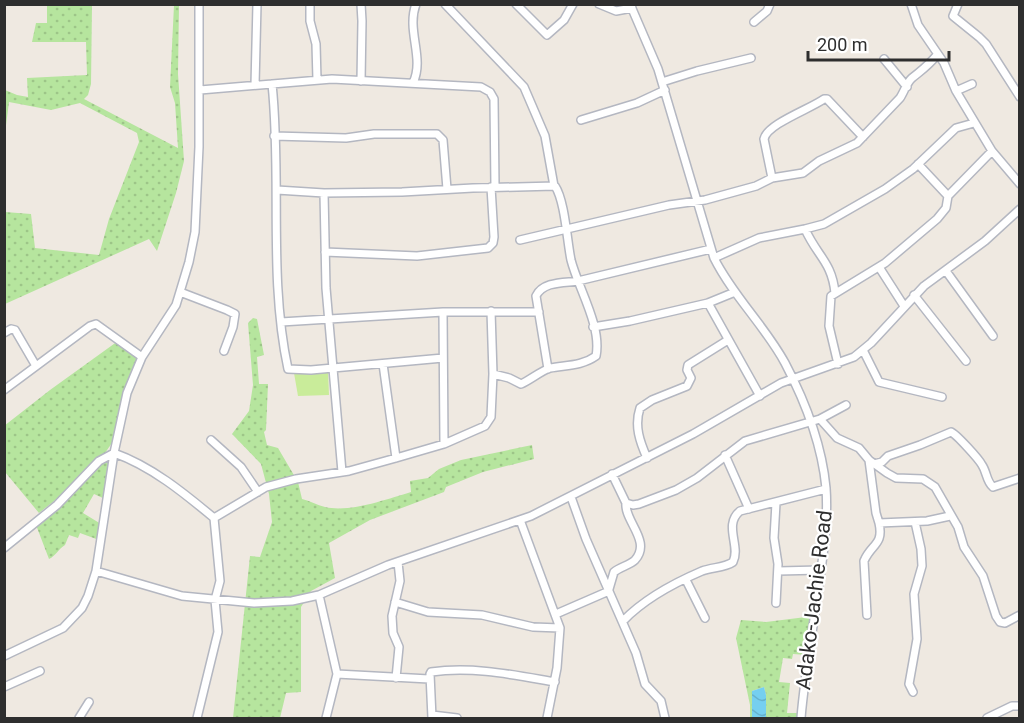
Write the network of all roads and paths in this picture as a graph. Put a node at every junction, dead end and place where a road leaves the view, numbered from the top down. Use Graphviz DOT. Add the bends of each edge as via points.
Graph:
graph roads {
  1 [pos="199,4"];
  2 [pos="257,4"];
  3 [pos="310,4"];
  4 [pos="361,4"];
  5 [pos="416,4"];
  6 [pos="445,4"];
  7 [pos="516,4"];
  8 [pos="573,4"];
  9 [pos="598,4"];
  10 [pos="770,4"];
  11 [pos="911,4"];
  12 [pos="958,4"];
  13 [pos="631,6"];
  14 [pos="754,22"];
  15 [pos="938,55"];
  16 [pos="751,58"];
  17 [pos="885,59"];
  18 [pos="317,80"];
  19 [pos="361,81"];
  20 [pos="662,82"];
  21 [pos="413,83"];
  22 [pos="272,84"];
  23 [pos="972,84"];
  24 [pos="255,85"];
  25 [pos="907,87"];
  26 [pos="200,90"];
  27 [pos="665,90"];
  28 [pos="956,91"];
  29 [pos="1020,97"];
  30 [pos="580,120"];
  31 [pos="974,123"];
  32 [pos="274,136"];
  33 [pos="862,136"];
  34 [pos="992,152"];
  35 [pos="918,164"];
  36 [pos="772,178"];
  37 [pos="1020,184"];
  38 [pos="554,186"];
  39 [pos="493,187"];
  40 [pos="447,189"];
  41 [pos="277,190"];
  42 [pos="324,193"];
  43 [pos="948,196"];
  44 [pos="696,201"];
  45 [pos="1020,209"];
  46 [pos="566,230"];
  47 [pos="805,230"];
  48 [pos="520,240"];
  49 [pos="711,249"];
  50 [pos="325,252"];
  51 [pos="714,258"];
  52 [pos="879,267"];
  53 [pos="946,271"];
  54 [pos="578,281"];
  55 [pos="180,292"];
  56 [pos="735,292"];
  57 [pos="835,293"];
  58 [pos="914,295"];
  59 [pos="708,303"];
  60 [pos="904,306"];
  61 [pos="491,311"];
  62 [pos="443,312"];
  63 [pos="539,312"];
  64 [pos="328,319"];
  65 [pos="281,322"];
  66 [pos="593,327"];
  67 [pos="4,333"];
  68 [pos="993,336"];
  69 [pos="728,340"];
  70 [pos="863,350"];
  71 [pos="224,351"];
  72 [pos="142,357"];
  73 [pos="443,358"];
  74 [pos="966,361"];
  75 [pos="383,364"];
  76 [pos="838,364"];
  77 [pos="36,366"];
  78 [pos="333,368"];
  79 [pos="548,369"];
  80 [pos="493,374"];
  81 [pos="792,378"];
  82 [pos="4,390"];
  83 [pos="760,396"];
  84 [pos="942,398"];
  85 [pos="846,405"];
  86 [pos="820,419"];
  87 [pos="810,423"];
  88 [pos="211,440"];
  89 [pos="444,444"];
  90 [pos="114,453"];
  91 [pos="725,455"];
  92 [pos="396,458"];
  93 [pos="647,458"];
  94 [pos="872,462"];
  95 [pos="342,472"];
  96 [pos="612,474"];
  97 [pos="1020,478"];
  98 [pos="826,489"];
  99 [pos="258,492"];
  100 [pos="571,497"];
  101 [pos="626,502"];
  102 [pos="776,503"];
  103 [pos="749,509"];
  104 [pos="950,516"];
  105 [pos="214,518"];
  106 [pos="520,520"];
  107 [pos="915,522"];
  108 [pos="879,523"];
  109 [pos="4,548"];
  110 [pos="398,562"];
  111 [pos="821,570"];
  112 [pos="96,571"];
  113 [pos="777,571"];
  114 [pos="686,580"];
  115 [pos="609,590"];
  116 [pos="319,595"];
  117 [pos="215,600"];
  118 [pos="395,602"];
  119 [pos="776,603"];
  120 [pos="556,614"];
  121 [pos="867,615"];
  122 [pos="1020,615"];
  123 [pos="705,618"];
  124 [pos="623,621"];
  125 [pos="560,628"];
  126 [pos="4,656"];
  127 [pos="40,671"];
  128 [pos="337,674"];
  129 [pos="396,678"];
  130 [pos="429,679"];
  131 [pos="555,682"];
  132 [pos="4,687"];
  133 [pos="913,692"];
  134 [pos="89,702"];
  135 [pos="1020,706"];
  136 [pos="432,717"];
  137 [pos="79,718"];
  138 [pos="197,718"];
  139 [pos="326,718"];
  140 [pos="457,718"];
  141 [pos="547,718"];
  142 [pos="665,718"];
  143 [pos="801,718"];
  144 [pos="987,718"];
  1 -- 26 [label="street"];
  2 -- 24 [label="street"];
  3 -- 18 [label="street"];
  4 -- 19 [label="street"];
  5 -- 21 [label="street" via="412,29 418,62"];
  6 -- 38 [label="street" via="524,87 545,136"];
  7 -- 8 [label="street" via="547,35 564,20"];
  9 -- 13 [label="street" via="616,11"];
  10 -- 14 [label="street"];
  11 -- 15 [label="street" via="918,25"];
  12 -- 29 [label="street" via="953,16 986,44"];
  13 -- 20 [label="street, Adako-Jachie Road"];
  15 -- 25 [label="street"];
  15 -- 28 [label="street"];
  16 -- 20 [label="street"];
  17 -- 25 [label="street"];
  18 -- 19 [label="street"];
  18 -- 22 [label="street"];
  19 -- 21 [label="street"];
  20 -- 27 [label="street, Adako-Jachie Road"];
  21 -- 39 [label="street" via="481,87 492,94"];
  22 -- 24 [label="street"];
  22 -- 32 [label="street"];
  23 -- 28 [label="street"];
  24 -- 26 [label="street"];
  25 -- 33 [label="street"];
  26 -- 55 [label="street" via="195,232"];
  27 -- 30 [label="street"];
  27 -- 44 [label="street, Adako-Jachie Road"];
  28 -- 31 [label="street"];
  31 -- 34 [label="street"];
  31 -- 35 [label="street" via="956,128"];
  32 -- 40 [label="street" via="437,134 444,140"];
  32 -- 41 [label="street"];
  33 -- 36 [label="street" via="858,143 803,173"];
  33 -- 36 [label="street" via="824,99 765,134"];
  34 -- 37 [label="street"];
  34 -- 43 [label="street"];
  35 -- 43 [label="street"];
  35 -- 47 [label="street" via="877,195"];
  36 -- 44 [label="street" via="756,186"];
  38 -- 39 [label="street"];
  38 -- 46 [label="street"];
  39 -- 40 [label="street"];
  39 -- 50 [label="street" via="493,240 484,249 417,256"];
  40 -- 42 [label="street"];
  41 -- 42 [label="street"];
  41 -- 65 [label="street"];
  42 -- 50 [label="street"];
  43 -- 52 [label="street" via="946,208 937,219"];
  44 -- 46 [label="street"];
  44 -- 49 [label="street, Adako-Jachie Road"];
  45 -- 53 [label="street"];
  46 -- 48 [label="street"];
  46 -- 54 [label="street"];
  47 -- 51 [label="street" via="759,238"];
  47 -- 57 [label="street" via="828,264"];
  49 -- 51 [label="street, Adako-Jachie Road"];
  49 -- 54 [label="street"];
  50 -- 64 [label="street"];
  51 -- 56 [label="street, Adako-Jachie Road"];
  52 -- 57 [label="street"];
  52 -- 60 [label="street"];
  53 -- 58 [label="street"];
  53 -- 68 [label="street"];
  54 -- 63 [label="street" via="538,291"];
  54 -- 66 [label="street"];
  55 -- 71 [label="street" via="235,314"];
  55 -- 72 [label="street"];
  56 -- 59 [label="street"];
  56 -- 81 [label="street, Adako-Jachie Road"];
  57 -- 76 [label="street" via="830,298 829,326"];
  58 -- 60 [label="street"];
  58 -- 74 [label="street"];
  59 -- 66 [label="street"];
  59 -- 69 [label="street"];
  60 -- 70 [label="street"];
  61 -- 62 [label="street"];
  61 -- 63 [label="street"];
  61 -- 80 [label="street"];
  62 -- 64 [label="street"];
  62 -- 73 [label="street"];
  63 -- 79 [label="street"];
  64 -- 65 [label="street"];
  64 -- 78 [label="street"];
  65 -- 78 [label="street" via="288,369"];
  66 -- 79 [label="street" via="596,356 568,367"];
  67 -- 77 [label="street" via="15,330"];
  69 -- 83 [label="street"];
  69 -- 93 [label="street" via="688,365 691,378 687,386 640,408 639,438"];
  70 -- 76 [label="street"];
  70 -- 84 [label="street" via="879,382"];
  72 -- 77 [label="street" via="96,324"];
  72 -- 90 [label="street" via="127,393"];
  73 -- 75 [label="street"];
  73 -- 89 [label="street"];
  75 -- 78 [label="street"];
  75 -- 92 [label="street"];
  76 -- 81 [label="street"];
  77 -- 82 [label="street"];
  78 -- 95 [label="street"];
  79 -- 80 [label="street" via="521,384"];
  80 -- 89 [label="street" via="491,417 485,426"];
  81 -- 83 [label="street"];
  81 -- 87 [label="street, Adako-Jachie Road"];
  83 -- 93 [label="street"];
  85 -- 86 [label="street"];
  86 -- 87 [label="street"];
  86 -- 94 [label="street" via="837,438 859,448"];
  87 -- 91 [label="street" via="753,437"];
  87 -- 98 [label="street, Adako-Jachie Road"];
  88 -- 99 [label="street" via="241,467"];
  89 -- 92 [label="street"];
  90 -- 105 [label="street" via="162,477"];
  90 -- 109 [label="street" via="99,461 57,504"];
  90 -- 112 [label="street"];
  91 -- 101 [label="street" via="676,490 639,504"];
  91 -- 103 [label="street"];
  92 -- 95 [label="street"];
  93 -- 96 [label="street"];
  94 -- 97 [label="street" via="882,462 888,456 951,432 979,460 989,485"];
  94 -- 104 [label="street" via="896,478 928,481 938,491"];
  94 -- 108 [label="street"];
  95 -- 99 [label="street" via="296,479"];
  96 -- 100 [label="street"];
  96 -- 101 [label="street"];
  98 -- 102 [label="street"];
  98 -- 111 [label="street, Adako-Jachie Road"];
  99 -- 105 [label="street"];
  100 -- 106 [label="street"];
  100 -- 115 [label="street"];
  101 -- 115 [label="street" via="627,516 638,532 638,555 632,563 614,572"];
  102 -- 103 [label="street"];
  102 -- 113 [label="street"];
  103 -- 114 [label="street" via="734,516 733,562"];
  104 -- 107 [label="street"];
  104 -- 122 [label="street" via="983,576 1000,622"];
  105 -- 117 [label="street" via="220,581"];
  106 -- 110 [label="street"];
  106 -- 120 [label="street"];
  107 -- 108 [label="street"];
  107 -- 133 [label="street" via="922,566 915,594 918,628 909,684"];
  108 -- 121 [label="street" via="879,541 864,561"];
  110 -- 116 [label="street"];
  110 -- 118 [label="street" via="400,581"];
  111 -- 113 [label="street"];
  111 -- 143 [label="street, Adako-Jachie Road"];
  112 -- 117 [label="street" via="182,596"];
  112 -- 126 [label="street" via="82,608 63,628"];
  113 -- 119 [label="street"];
  114 -- 123 [label="street"];
  114 -- 124 [label="street" via="643,604"];
  115 -- 120 [label="street"];
  115 -- 124 [label="street"];
  116 -- 117 [label="street" via="254,603"];
  116 -- 128 [label="street"];
  117 -- 138 [label="street" via="218,632"];
  118 -- 125 [label="street" via="428,612 482,615 533,627"];
  118 -- 129 [label="street" via="392,627 399,647"];
  120 -- 125 [label="street"];
  124 -- 142 [label="street" via="645,684 661,701"];
  125 -- 131 [label="street"];
  127 -- 132 [label="street"];
  128 -- 129 [label="street"];
  128 -- 139 [label="street"];
  129 -- 130 [label="street"];
  130 -- 131 [label="street" via="431,672 480,669"];
  130 -- 136 [label="street"];
  131 -- 141 [label="street"];
  134 -- 137 [label="street"];
  135 -- 144 [label="street"];
  136 -- 140 [label="street"];
}
